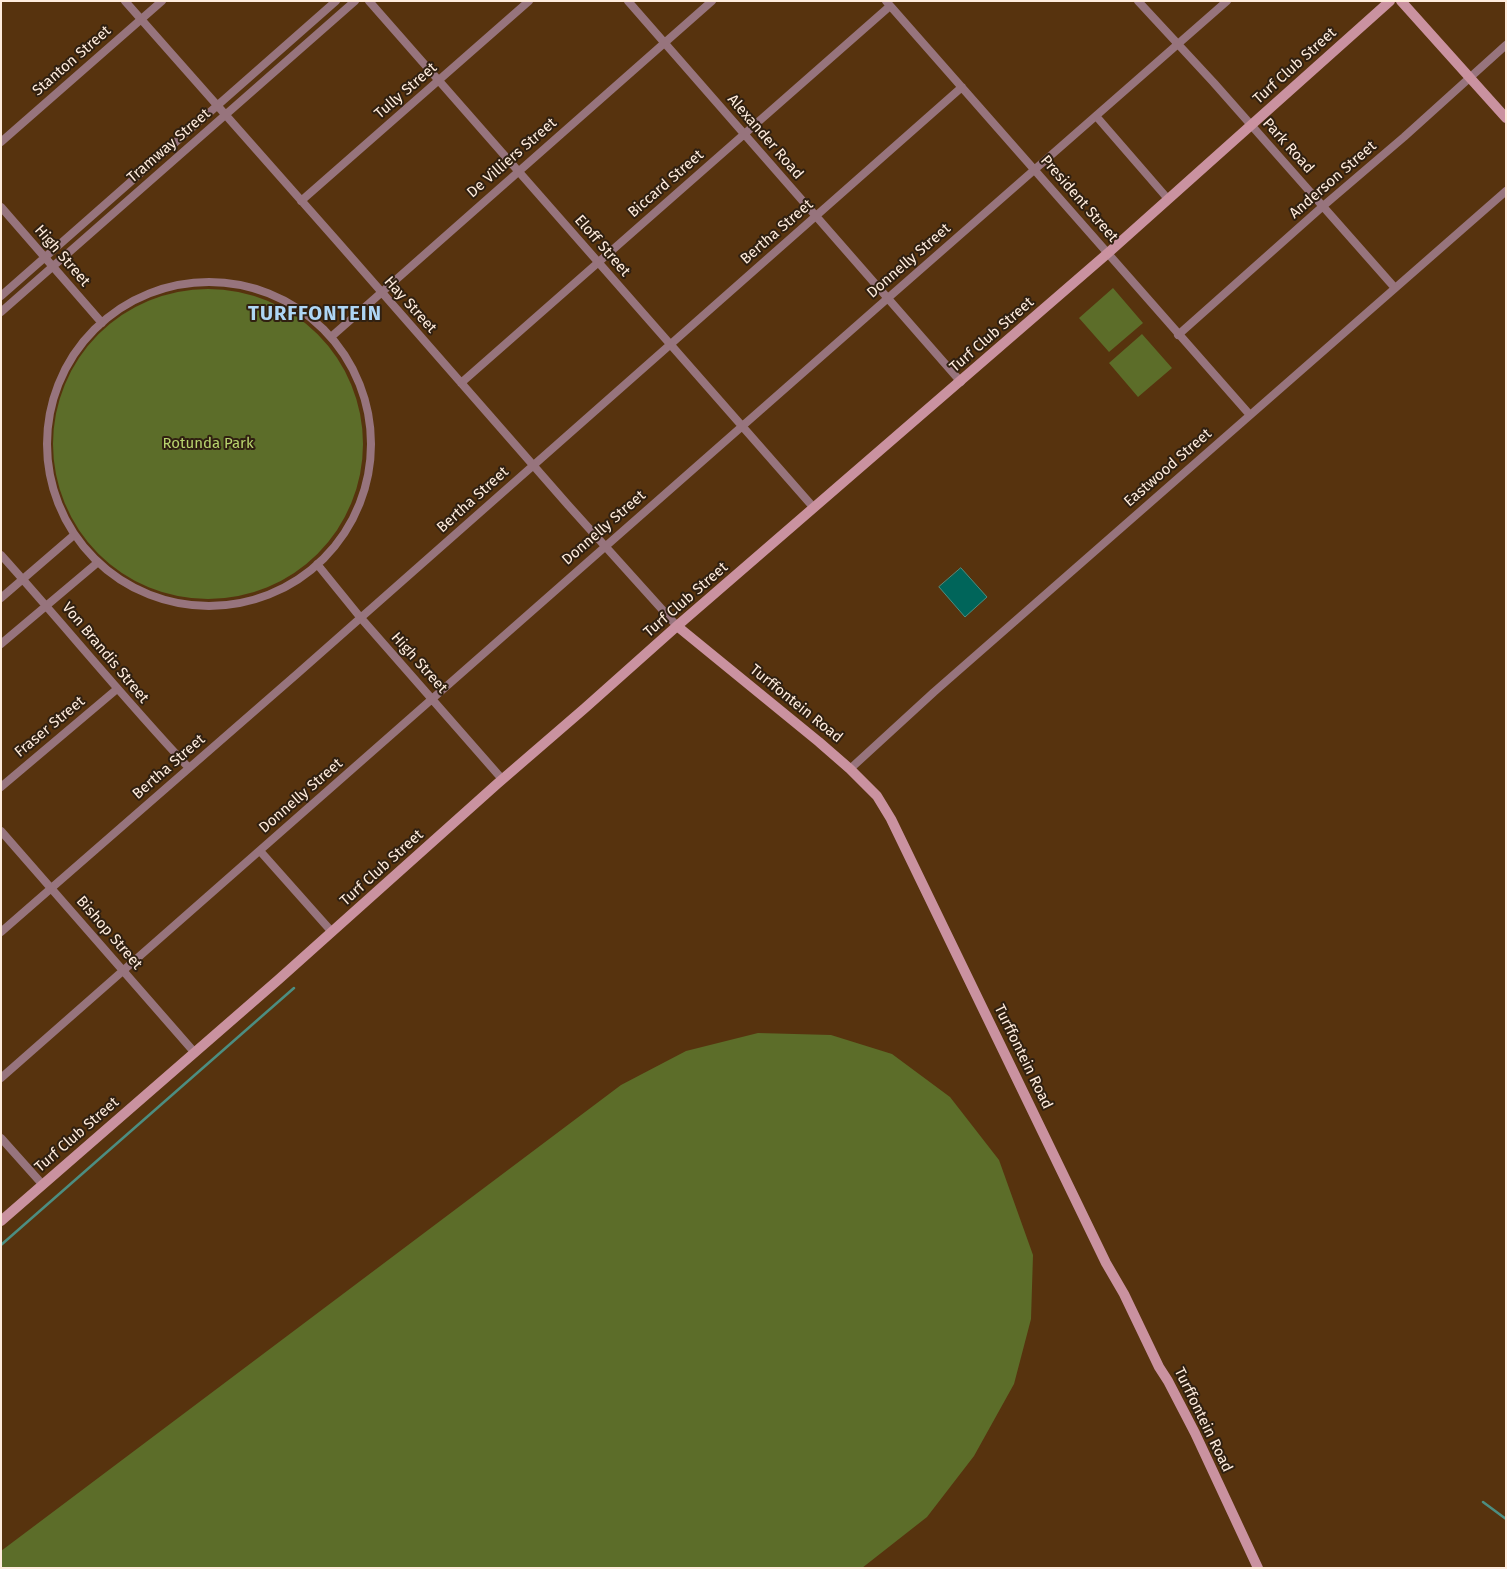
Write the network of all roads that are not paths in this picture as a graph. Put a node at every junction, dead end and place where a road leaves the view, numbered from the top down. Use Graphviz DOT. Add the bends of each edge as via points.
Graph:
graph roads {
  1 [pos="125,1"];
  2 [pos="162,1"];
  3 [pos="336,1"];
  4 [pos="355,1"];
  5 [pos="369,1"];
  6 [pos="529,1"];
  7 [pos="628,1"];
  8 [pos="712,1"];
  9 [pos="1138,1"];
  10 [pos="1227,1"];
  11 [pos="1390,1"];
  12 [pos="1401,1"];
  13 [pos="888,4"];
  14 [pos="141,20"];
  15 [pos="665,42"];
  16 [pos="1178,44"];
  17 [pos="1506,46"];
  18 [pos="284,47"];
  19 [pos="293,56"];
  20 [pos="1470,76"];
  21 [pos="439,80"];
  22 [pos="962,87"];
  23 [pos="218,106"];
  24 [pos="226,115"];
  25 [pos="1096,116"];
  26 [pos="1506,118"];
  27 [pos="1251,126"];
  28 [pos="744,134"];
  29 [pos="1,142"];
  30 [pos="1034,169"];
  31 [pos="518,171"];
  32 [pos="127,185"];
  33 [pos="1506,191"];
  34 [pos="135,194"];
  35 [pos="1168,199"];
  36 [pos="301,201"];
  37 [pos="1,207"];
  38 [pos="1322,207"];
  39 [pos="816,216"];
  40 [pos="1108,253"];
  41 [pos="45,257"];
  42 [pos="598,262"];
  43 [pos="53,266"];
  44 [pos="1395,288"];
  45 [pos="380,292"];
  46 [pos="1,296"];
  47 [pos="888,298"];
  48 [pos="1,312"];
  49 [pos="102,323"];
  50 [pos="1178,335"];
  51 [pos="331,336"];
  52 [pos="670,344"];
  53 [pos="960,382"];
  54 [pos="461,384"];
  55 [pos="1250,415"];
  56 [pos="742,426"];
  57 [pos="532,465"];
  58 [pos="814,508"];
  59 [pos="74,535"];
  60 [pos="605,546"];
  61 [pos="1,555"];
  62 [pos="97,562"];
  63 [pos="317,564"];
  64 [pos="23,579"];
  65 [pos="1,598"];
  66 [pos="46,605"];
  67 [pos="360,618"];
  68 [pos="677,626"];
  69 [pos="1,644"];
  70 [pos="117,689"];
  71 [pos="432,698"];
  72 [pos="189,768"];
  73 [pos="850,769"];
  74 [pos="502,779"];
  75 [pos="1,787"];
  76 [pos="1,831"];
  77 [pos="260,851"];
  78 [pos="51,888"];
  79 [pos="1,932"];
  80 [pos="332,932"];
  81 [pos="124,971"];
  82 [pos="195,1053"];
  83 [pos="1,1078"];
  84 [pos="1,1138"];
  85 [pos="43,1185"];
  86 [pos="1,1221"];
  87 [pos="1258,1568"];
  1 -- 14 [label="street, Hay Street"];
  2 -- 14 [label="street, Stanton Street"];
  3 -- 18 [label="street, Tramway Street"];
  4 -- 19 [label="street, Tramway Street"];
  5 -- 21 [label="street, Eloff Street"];
  6 -- 21 [label="street, Tully Street"];
  7 -- 15 [label="street, Alexander Road"];
  8 -- 15 [label="street, De Villiers Street"];
  9 -- 16 [label="street, Park Road"];
  10 -- 16 [label="street, Donnelly Street"];
  11 -- 27 [label="main road, Turf Club Street"];
  12 -- 20 [label="main road"];
  13 -- 22 [label="street, President Street"];
  13 -- 28 [label="street, Biccard Street"];
  14 -- 23 [label="street, Hay Street"];
  14 -- 29 [label="street, Stanton Street"];
  15 -- 28 [label="street, Alexander Road"];
  15 -- 31 [label="street, De Villiers Street"];
  16 -- 25 [label="street, Donnelly Street"];
  16 -- 27 [label="street, Park Road"];
  17 -- 20 [label="street, Anderson Street"];
  18 -- 19 [label="street"];
  18 -- 23 [label="street, Tramway Street"];
  19 -- 24 [label="street, Tramway Street"];
  20 -- 26 [label="main road"];
  20 -- 38 [label="street, Anderson Street"];
  21 -- 31 [label="street, Eloff Street"];
  21 -- 36 [label="street, Tully Street"];
  22 -- 30 [label="street, President Street"];
  22 -- 39 [label="street, Bertha Street"];
  23 -- 24 [label="street, Hay Street"];
  23 -- 32 [label="street, Tramway Street"];
  24 -- 34 [label="street, Tramway Street"];
  24 -- 36 [label="street, Hay Street"];
  25 -- 30 [label="street, Donnelly Street"];
  25 -- 35 [label="street"];
  27 -- 35 [label="main road, Turf Club Street"];
  27 -- 38 [label="street, Park Road"];
  28 -- 39 [label="street, Alexander Road"];
  28 -- 42 [label="street, Biccard Street"];
  30 -- 40 [label="street, President Street"];
  30 -- 47 [label="street, Donnelly Street"];
  31 -- 42 [label="street, Eloff Street"];
  31 -- 45 [label="street, De Villiers Street"];
  32 -- 34 [label="street"];
  32 -- 41 [label="street, Tramway Street"];
  33 -- 44 [label="street, Eastwood Street"];
  34 -- 43 [label="street, Tramway Street"];
  35 -- 40 [label="main road, Turf Club Street"];
  36 -- 45 [label="street, Hay Street"];
  37 -- 41 [label="street, High Street"];
  38 -- 44 [label="street, Park Road"];
  38 -- 50 [label="street, Anderson Street"];
  39 -- 47 [label="street, Alexander Road"];
  39 -- 52 [label="street, Bertha Street"];
  40 -- 50 [label="street, President Street"];
  40 -- 53 [label="main road, Turf Club Street"];
  41 -- 43 [label="street, High Street"];
  41 -- 46 [label="street, Tramway Street"];
  42 -- 52 [label="street, Eloff Street"];
  42 -- 54 [label="street, Biccard Street"];
  43 -- 48 [label="street, Tramway Street"];
  43 -- 49 [label="street, High Street"];
  44 -- 55 [label="street, Eastwood Street"];
  45 -- 51 [label="street, De Villiers Street"];
  45 -- 54 [label="street, Hay Street"];
  47 -- 53 [label="street, Alexander Road"];
  47 -- 56 [label="street, Donnelly Street"];
  49 -- 51 [label="street" via="132,302 165,288 219,282 255,288 289,302"];
  49 -- 59 [label="street" via="79,347 66,369 56,391 48,424 47,457 51,482 58,506"];
  50 -- 55 [label="street, President Street"];
  51 -- 63 [label="street" via="353,369 364,394 371,433 370,460 361,498 350,523 336,545"];
  52 -- 56 [label="street, Eloff Street"];
  52 -- 57 [label="street, Bertha Street"];
  53 -- 58 [label="main road, Turf Club Street"];
  54 -- 57 [label="street, Hay Street"];
  55 -- 73 [label="street, Eastwood Street"];
  56 -- 58 [label="street, Eloff Street"];
  56 -- 60 [label="street, Donnelly Street"];
  57 -- 60 [label="street, Hay Street"];
  57 -- 67 [label="street, Bertha Street"];
  58 -- 68 [label="main road, Turf Club Street"];
  59 -- 62 [label="street"];
  59 -- 64 [label="street"];
  60 -- 68 [label="street, Hay Street"];
  60 -- 71 [label="street, Donnelly Street"];
  61 -- 64 [label="street, Von Brandis Street"];
  62 -- 63 [label="street" via="148,595 177,603 207,606 240,603 266,596 302,577"];
  62 -- 66 [label="street"];
  63 -- 67 [label="street, High Street"];
  64 -- 65 [label="street"];
  64 -- 66 [label="street, Von Brandis Street"];
  66 -- 69 [label="street"];
  66 -- 70 [label="street, Von Brandis Street"];
  67 -- 71 [label="street, High Street"];
  67 -- 72 [label="street, Bertha Street"];
  68 -- 73 [label="main road, Turffontein Road"];
  68 -- 74 [label="main road, Turf Club Street"];
  70 -- 72 [label="street, Von Brandis Street"];
  70 -- 75 [label="street, Fraser Street"];
  71 -- 74 [label="street, High Street"];
  71 -- 77 [label="street, Donnelly Street"];
  72 -- 78 [label="street, Bertha Street"];
  73 -- 87 [label="main road, Turffontein Road" via="877,796 891,819 1106,1263 1195,1433"];
  74 -- 80 [label="main road, Turf Club Street"];
  76 -- 78 [label="street, Bishop Street"];
  77 -- 80 [label="street"];
  77 -- 81 [label="street, Donnelly Street"];
  78 -- 79 [label="street, Bertha Street"];
  78 -- 81 [label="street, Bishop Street"];
  80 -- 82 [label="main road, Turf Club Street"];
  81 -- 82 [label="street, Bishop Street"];
  81 -- 83 [label="street, Donnelly Street"];
  82 -- 85 [label="main road, Turf Club Street"];
  84 -- 85 [label="street"];
  85 -- 86 [label="main road, Turf Club Street"];
}
